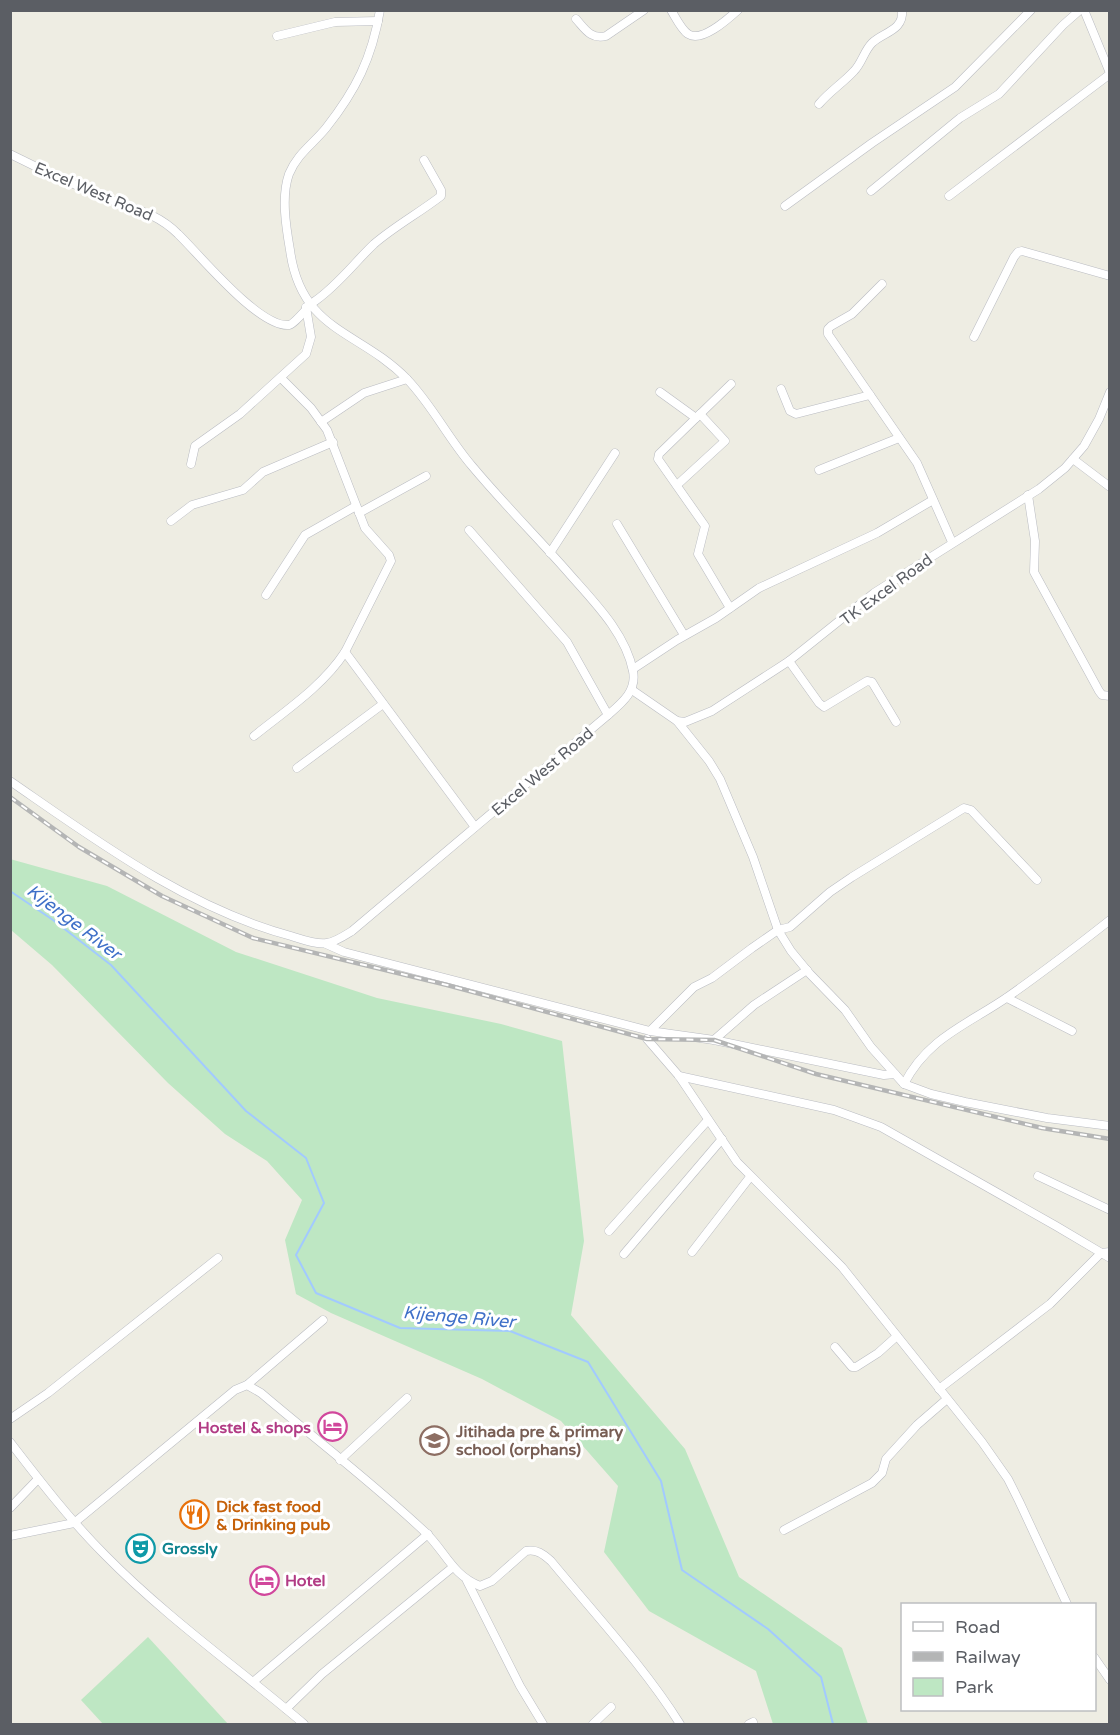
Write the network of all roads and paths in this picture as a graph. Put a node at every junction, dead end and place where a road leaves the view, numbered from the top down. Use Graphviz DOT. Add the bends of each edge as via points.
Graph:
graph roads {
  1 [pos="380,10"];
  2 [pos="644,10"];
  3 [pos="671,10"];
  4 [pos="738,10"];
  5 [pos="902,10"];
  6 [pos="1031,10"];
  7 [pos="1082,10"];
  8 [pos="576,19"];
  9 [pos="378,21"];
  10 [pos="277,36"];
  11 [pos="1110,73"];
  12 [pos="819,104"];
  13 [pos="10,153"];
  14 [pos="424,160"];
  15 [pos="871,191"];
  16 [pos="949,196"];
  17 [pos="785,206"];
  18 [pos="1110,276"];
  19 [pos="882,284"];
  20 [pos="308,306"];
  21 [pos="974,338"];
  22 [pos="281,378"];
  23 [pos="407,379"];
  24 [pos="730,384"];
  25 [pos="781,390"];
  26 [pos="660,392"];
  27 [pos="1110,392"];
  28 [pos="870,395"];
  29 [pos="1106,410"];
  30 [pos="698,416"];
  31 [pos="321,422"];
  32 [pos="899,438"];
  33 [pos="333,442"];
  34 [pos="615,453"];
  35 [pos="1073,459"];
  36 [pos="191,464"];
  37 [pos="819,470"];
  38 [pos="426,476"];
  39 [pos="677,485"];
  40 [pos="1110,487"];
  41 [pos="1028,495"];
  42 [pos="933,500"];
  43 [pos="358,509"];
  44 [pos="171,521"];
  45 [pos="617,524"];
  46 [pos="469,530"];
  47 [pos="952,542"];
  48 [pos="550,553"];
  49 [pos="266,595"];
  50 [pos="730,608"];
  51 [pos="684,635"];
  52 [pos="345,652"];
  53 [pos="789,661"];
  54 [pos="633,669"];
  55 [pos="632,690"];
  56 [pos="1110,696"];
  57 [pos="383,704"];
  58 [pos="608,715"];
  59 [pos="677,721"];
  60 [pos="896,722"];
  61 [pos="254,736"];
  62 [pos="297,768"];
  63 [pos="10,781"];
  64 [pos="475,827"];
  65 [pos="1037,880"];
  66 [pos="1110,920"];
  67 [pos="778,930"];
  68 [pos="326,944"];
  69 [pos="807,970"];
  70 [pos="1006,998"];
  71 [pos="1072,1031"];
  72 [pos="648,1035"];
  73 [pos="714,1040"];
  74 [pos="895,1074"];
  75 [pos="679,1076"];
  76 [pos="904,1084"];
  77 [pos="708,1120"];
  78 [pos="1110,1126"];
  79 [pos="722,1139"];
  80 [pos="1038,1176"];
  81 [pos="750,1177"];
  82 [pos="1110,1210"];
  83 [pos="609,1231"];
  84 [pos="692,1252"];
  85 [pos="1110,1252"];
  86 [pos="1101,1253"];
  87 [pos="624,1254"];
  88 [pos="218,1258"];
  89 [pos="1110,1258"];
  90 [pos="323,1320"];
  91 [pos="897,1336"];
  92 [pos="835,1347"];
  93 [pos="247,1385"];
  94 [pos="939,1389"];
  95 [pos="407,1398"];
  96 [pos="947,1399"];
  97 [pos="10,1419"];
  98 [pos="10,1442"];
  99 [pos="340,1460"];
  100 [pos="38,1479"];
  101 [pos="10,1508"];
  102 [pos="74,1523"];
  103 [pos="784,1530"];
  104 [pos="428,1534"];
  105 [pos="10,1536"];
  106 [pos="453,1567"];
  107 [pos="467,1581"];
  108 [pos="1066,1603"];
  109 [pos="1096,1659"];
  110 [pos="1110,1680"];
  111 [pos="253,1682"];
  112 [pos="611,1707"];
  113 [pos="286,1709"];
  114 [pos="297,1718"];
  115 [pos="290,1725"];
  116 [pos="304,1725"];
  117 [pos="543,1725"];
  118 [pos="593,1725"];
  119 [pos="680,1725"];
  1 -- 9 [label="street"];
  2 -- 8 [label="street" via="600,38 593,37"];
  3 -- 4 [label="street" via="682,28 695,36 715,28"];
  5 -- 12 [label="street" via="897,27 874,40 855,70"];
  6 -- 17 [label="street" via="955,87"];
  7 -- 11 [label="street"];
  7 -- 15 [label="street" via="999,94 960,118"];
  9 -- 10 [label="street" via="335,22"];
  9 -- 20 [label="street" via="370,53 352,92 288,176 290,252"];
  11 -- 16 [label="street"];
  13 -- 20 [label="street, Excel West Road" via="65,181 159,219 237,296 276,323 292,324"];
  14 -- 20 [label="street" via="441,196 376,243"];
  18 -- 21 [label="street" via="1018,252"];
  19 -- 28 [label="street" via="828,331"];
  20 -- 22 [label="street" via="308,350"];
  20 -- 23 [label="street"];
  22 -- 31 [label="street"];
  22 -- 36 [label="street" via="195,446"];
  23 -- 31 [label="street" via="364,393"];
  23 -- 48 [label="street" via="472,466"];
  24 -- 30 [label="street"];
  25 -- 28 [label="street" via="790,411 796,414"];
  26 -- 30 [label="street"];
  27 -- 29 [label="street, TK Excel Road"];
  28 -- 32 [label="street"];
  29 -- 35 [label="street, TK Excel Road"];
  30 -- 39 [label="street" via="659,454 660,462"];
  30 -- 39 [label="street" via="725,441"];
  31 -- 33 [label="street"];
  32 -- 37 [label="street"];
  32 -- 42 [label="street" via="917,464"];
  33 -- 43 [label="street"];
  33 -- 44 [label="street" via="263,472 243,490 192,505"];
  34 -- 48 [label="street"];
  35 -- 40 [label="street"];
  35 -- 41 [label="street, TK Excel Road"];
  38 -- 43 [label="street"];
  39 -- 50 [label="street" via="705,526 698,554"];
  41 -- 47 [label="street, TK Excel Road"];
  41 -- 56 [label="street" via="1035,534 1034,572 1099,691"];
  42 -- 47 [label="street"];
  42 -- 50 [label="street" via="877,533 759,588"];
  43 -- 49 [label="street" via="305,535"];
  43 -- 52 [label="street" via="367,533 391,561"];
  45 -- 51 [label="street"];
  46 -- 58 [label="street" via="567,642"];
  47 -- 53 [label="street, TK Excel Road" via="874,593"];
  48 -- 54 [label="street" via="608,621 625,647"];
  50 -- 51 [label="street"];
  51 -- 54 [label="street"];
  52 -- 57 [label="street"];
  52 -- 61 [label="street" via="311,690"];
  53 -- 59 [label="street, TK Excel Road" via="712,711 685,722"];
  53 -- 60 [label="street" via="825,707 867,681 872,682"];
  54 -- 55 [label="street"];
  55 -- 58 [label="street, Excel West Road"];
  55 -- 59 [label="street"];
  57 -- 62 [label="street"];
  57 -- 64 [label="street"];
  58 -- 64 [label="street, Excel West Road"];
  59 -- 67 [label="street" via="720,779 756,864"];
  63 -- 68 [label="street" via="117,854 175,887 270,930"];
  64 -- 68 [label="street, Excel West Road" via="351,931"];
  65 -- 67 [label="street" via="971,810 964,808 830,892 790,927"];
  66 -- 70 [label="street"];
  67 -- 69 [label="street"];
  67 -- 72 [label="street" via="694,987"];
  68 -- 72 [label="street"];
  69 -- 73 [label="street" via="754,1005"];
  69 -- 74 [label="street" via="845,1010"];
  70 -- 71 [label="street"];
  70 -- 76 [label="street" via="933,1045"];
  72 -- 73 [label="street"];
  72 -- 75 [label="street"];
  73 -- 74 [label="street" via="884,1075"];
  74 -- 76 [label="street"];
  75 -- 77 [label="street"];
  75 -- 86 [label="street" via="861,1119"];
  76 -- 78 [label="street" via="965,1102"];
  77 -- 79 [label="street"];
  77 -- 83 [label="street"];
  79 -- 81 [label="street"];
  79 -- 87 [label="street"];
  80 -- 82 [label="street"];
  81 -- 84 [label="street"];
  81 -- 91 [label="street" via="842,1267"];
  85 -- 86 [label="street"];
  86 -- 89 [label="street"];
  86 -- 94 [label="street" via="1050,1304"];
  88 -- 97 [label="street"];
  90 -- 93 [label="street"];
  91 -- 92 [label="street" via="856,1367"];
  91 -- 94 [label="street"];
  93 -- 99 [label="street"];
  93 -- 102 [label="street"];
  94 -- 96 [label="street"];
  95 -- 99 [label="street"];
  96 -- 103 [label="street" via="885,1460 882,1473 872,1484"];
  96 -- 108 [label="street" via="1008,1479"];
  98 -- 100 [label="street"];
  99 -- 104 [label="street"];
  100 -- 101 [label="street"];
  100 -- 102 [label="street"];
  102 -- 105 [label="street"];
  102 -- 111 [label="street" via="181,1625"];
  104 -- 106 [label="street"];
  104 -- 111 [label="street"];
  106 -- 107 [label="street"];
  106 -- 113 [label="street" via="322,1674"];
  107 -- 117 [label="street"];
  107 -- 119 [label="street" via="480,1586 492,1581 526,1551 543,1554 648,1679"];
  109 -- 110 [label="street"];
  111 -- 113 [label="street"];
  112 -- 118 [label="street"];
  113 -- 114 [label="street"];
  114 -- 115 [label="street"];
  114 -- 116 [label="street"];
}
